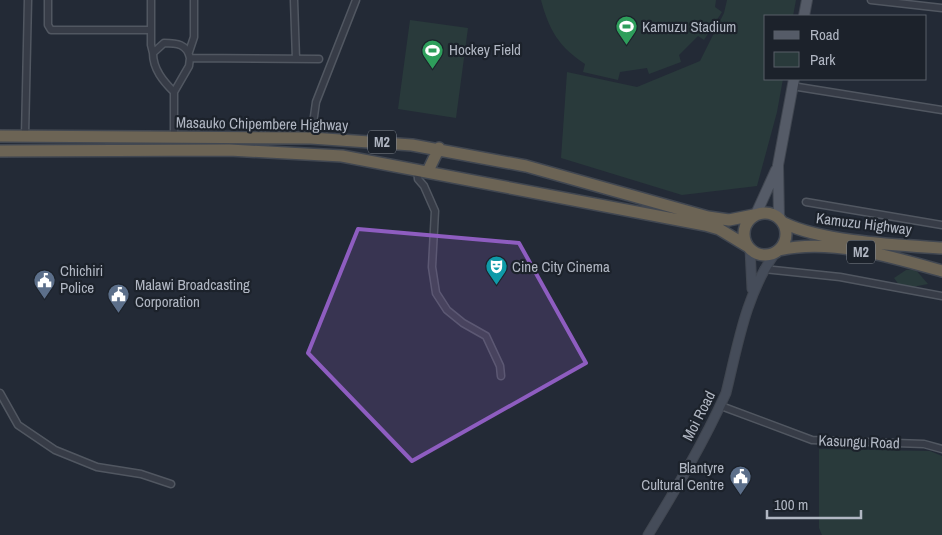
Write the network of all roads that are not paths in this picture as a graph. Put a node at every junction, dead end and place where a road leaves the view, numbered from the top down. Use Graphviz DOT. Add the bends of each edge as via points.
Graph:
graph roads {
  1 [pos="28,0"];
  2 [pos="48,0"];
  3 [pos="151,0"];
  4 [pos="194,0"];
  5 [pos="294,0"];
  6 [pos="356,0"];
  7 [pos="807,0"];
  8 [pos="871,0"];
  9 [pos="942,8"];
  10 [pos="804,15"];
  11 [pos="151,30"];
  12 [pos="153,53"];
  13 [pos="190,55"];
  14 [pos="296,59"];
  15 [pos="319,59"];
  16 [pos="793,82"];
  17 [pos="174,92"];
  18 [pos="942,110"];
  19 [pos="0,136"];
  20 [pos="25,136"];
  21 [pos="174,138"];
  22 [pos="310,138"];
  23 [pos="439,148"];
  24 [pos="0,151"];
  25 [pos="778,165"];
  26 [pos="423,170"];
  27 [pos="806,202"];
  28 [pos="755,215"];
  29 [pos="781,220"];
  30 [pos="942,225"];
  31 [pos="749,247"];
  32 [pos="942,248"];
  33 [pos="777,251"];
  34 [pos="764,269"];
  35 [pos="942,271"];
  36 [pos="942,296"];
  37 [pos="750,299"];
  38 [pos="501,376"];
  39 [pos="0,393"];
  40 [pos="721,406"];
  41 [pos="942,449"];
  42 [pos="171,484"];
  43 [pos="648,535"];
  1 -- 20 [label="street"];
  2 -- 11 [label="street" via="50,30"];
  3 -- 11 [label="street"];
  4 -- 13 [label="street" via="194,37"];
  5 -- 14 [label="street"];
  6 -- 22 [label="street" via="316,102"];
  7 -- 10 [label="main road"];
  8 -- 9 [label="street"];
  11 -- 12 [label="street"];
  12 -- 13 [label="street" via="164,43 177,43"];
  12 -- 17 [label="street" via="156,68"];
  13 -- 14 [label="street"];
  13 -- 17 [label="street" via="189,66"];
  14 -- 15 [label="street"];
  16 -- 18 [label="street"];
  16 -- 25 [label="main road"];
  17 -- 21 [label="street"];
  19 -- 20 [label="highway, Masauko Chipembere Highway / M2"];
  20 -- 21 [label="highway, Masauko Chipembere Highway / M2"];
  21 -- 22 [label="highway, Masauko Chipembere Highway / M2"];
  22 -- 23 [label="highway, Masauko Chipembere Highway / M2"];
  23 -- 26 [label="highway"];
  23 -- 28 [label="highway, Masauko Chipembere Highway / M2" via="534,168 708,217 729,220"];
  24 -- 26 [label="highway, Masauko Chipembere Highway / M2" via="268,150 342,156"];
  25 -- 28 [label="main road"];
  25 -- 29 [label="main road"];
  26 -- 31 [label="highway, Masauko Chipembere Highway / M2" via="705,225 719,229"];
  26 -- 38 [label="street" via="418,179 435,211 432,267 436,293 447,310 486,336 500,366"];
  27 -- 30 [label="street"];
  28 -- 29 [label="highway, M2" via="764,212"];
  28 -- 31 [label="highway" via="745,226"];
  29 -- 32 [label="highway, Kamuzu Highway / M2" via="797,230 832,237"];
  29 -- 33 [label="highway" via="786,237"];
  31 -- 33 [label="highway, M2" via="762,255"];
  31 -- 37 [label="main road"];
  33 -- 34 [label="main road"];
  33 -- 35 [label="highway, Kamuzu Highway / M2" via="826,246"];
  34 -- 36 [label="street" via="840,277"];
  34 -- 37 [label="main road"];
  37 -- 40 [label="main road, Moi Road"];
  39 -- 42 [label="street" via="18,425 55,450 97,467 141,474"];
  40 -- 41 [label="street, Kasungu Road" via="812,440 924,444"];
  40 -- 43 [label="main road, Moi Road"];
}
